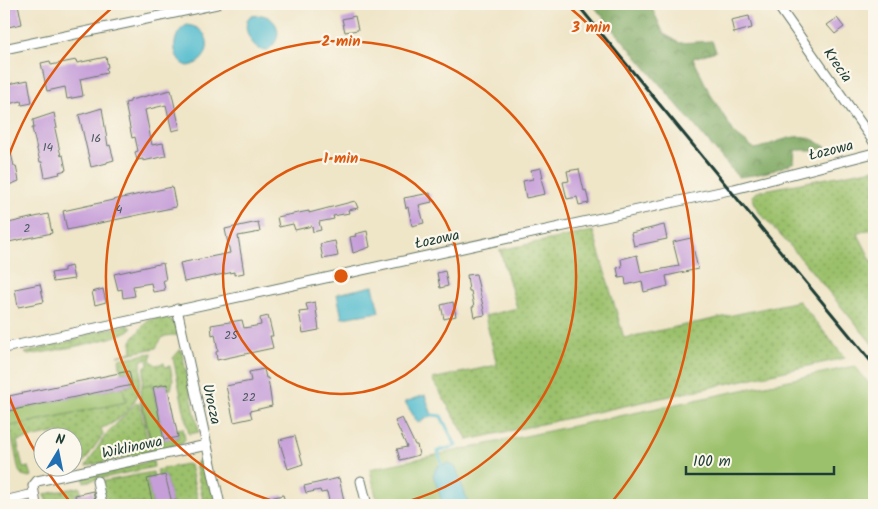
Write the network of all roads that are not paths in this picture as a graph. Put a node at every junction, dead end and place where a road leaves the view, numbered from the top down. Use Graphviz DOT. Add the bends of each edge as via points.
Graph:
graph roads {
  1 [pos="217,4"];
  2 [pos="778,4"];
  3 [pos="4,49"];
  4 [pos="874,142"];
  5 [pos="874,153"];
  6 [pos="177,309"];
  7 [pos="4,348"];
  8 [pos="207,445"];
  9 [pos="97,481"];
  10 [pos="361,482"];
  11 [pos="34,494"];
  12 [pos="4,501"];
  13 [pos="36,505"];
  14 [pos="102,505"];
  15 [pos="220,505"];
  16 [pos="367,505"];
  1 -- 3 [label="street"];
  2 -- 4 [label="street, Krecia"];
  5 -- 6 [label="street, Łozowa" via="734,189"];
  6 -- 7 [label="street, Łozowa"];
  6 -- 8 [label="street, Urocza"];
  8 -- 11 [label="street, Wiklinowa" via="37,481"];
  8 -- 15 [label="street, Urocza"];
  9 -- 14 [label="street"];
  10 -- 16 [label="street"];
  11 -- 12 [label="street"];
  11 -- 13 [label="street"];
}
